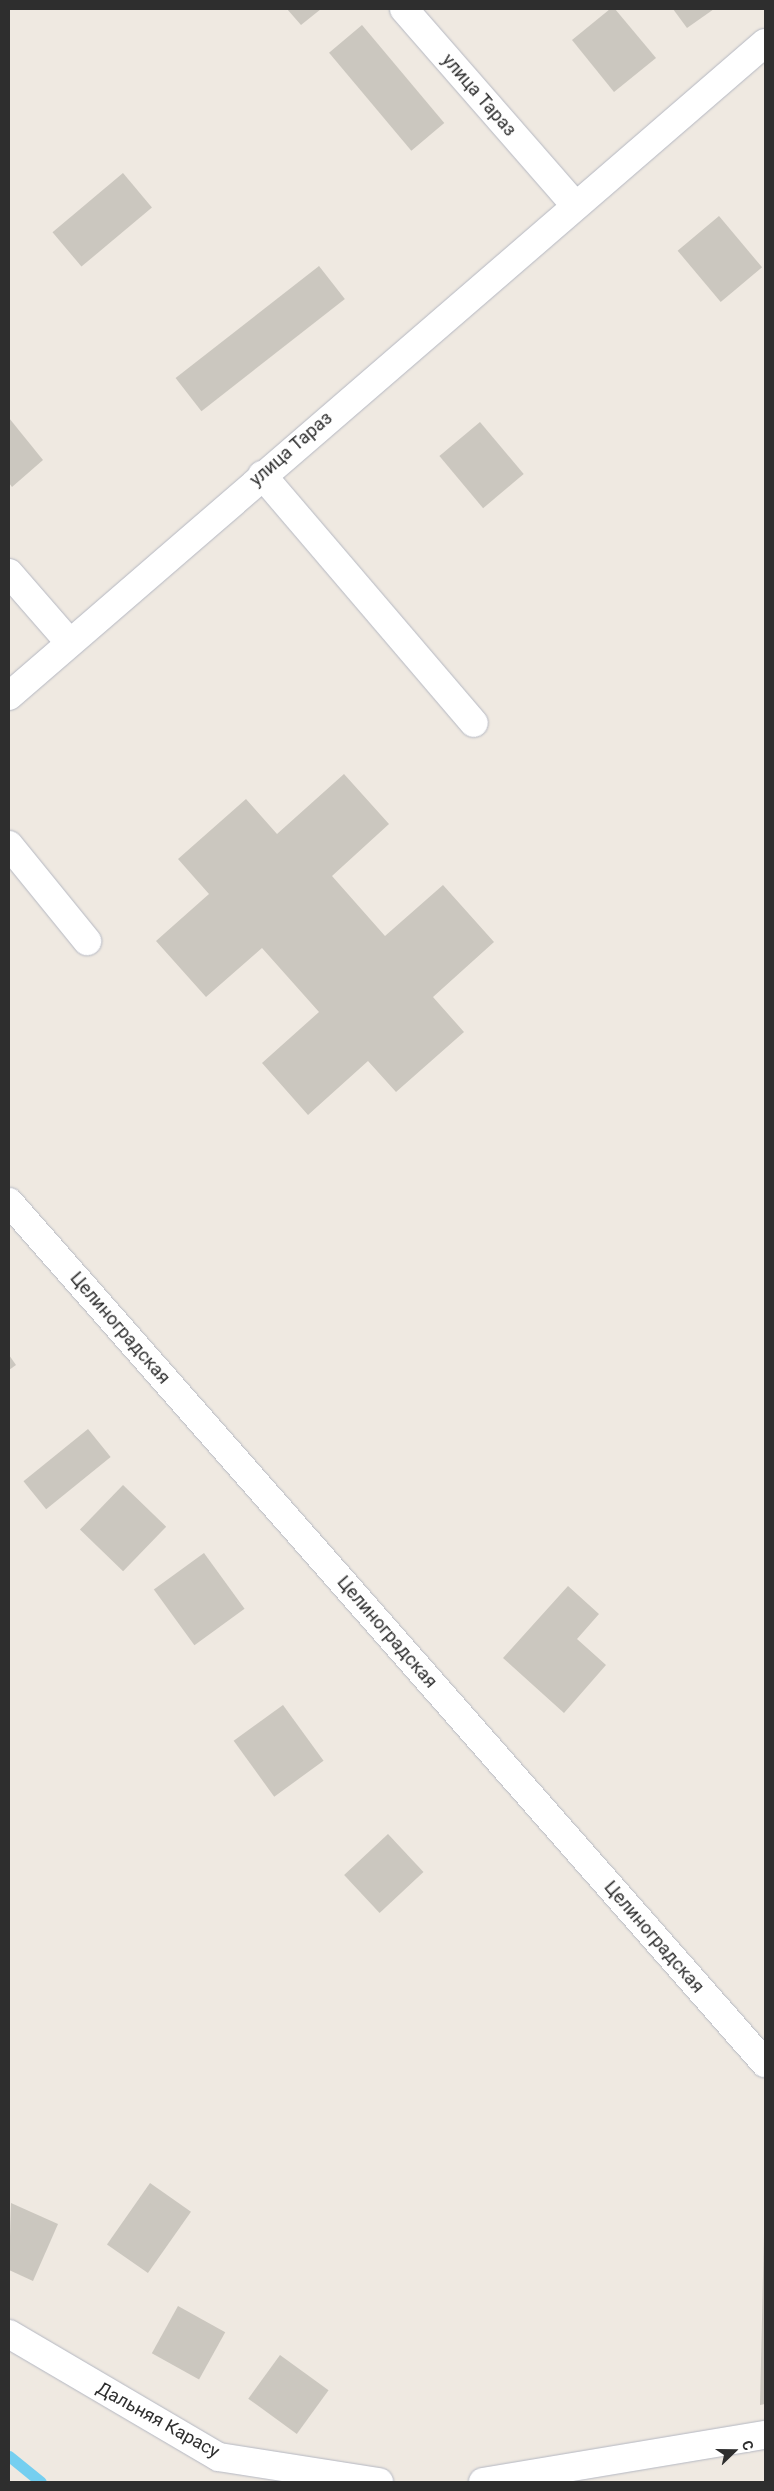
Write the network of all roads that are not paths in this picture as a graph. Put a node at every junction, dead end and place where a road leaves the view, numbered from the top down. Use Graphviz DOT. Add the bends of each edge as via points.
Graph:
graph roads {
  1 [pos="404,9"];
  2 [pos="765,43"];
  3 [pos="574,204"];
  4 [pos="262,475"];
  5 [pos="9,573"];
  6 [pos="69,642"];
  7 [pos="9,696"];
  8 [pos="474,723"];
  9 [pos="9,845"];
  10 [pos="87,941"];
  11 [pos="9,1202"];
  12 [pos="765,2062"];
  13 [pos="9,2334"];
  14 [pos="765,2435"];
  15 [pos="379,2482"];
  16 [pos="484,2482"];
  1 -- 3 [label="street, улица Тараз"];
  2 -- 3 [label="street, улица Тараз"];
  3 -- 4 [label="street, улица Тараз"];
  4 -- 6 [label="street, улица Тараз"];
  4 -- 8 [label="street"];
  5 -- 6 [label="street"];
  6 -- 7 [label="street, улица Тараз"];
  9 -- 10 [label="street"];
  11 -- 12 [label="street, Целиноградская"];
  13 -- 15 [label="street, Дальняя Карасу" via="219,2457"];
  14 -- 16 [label="street"];
}
